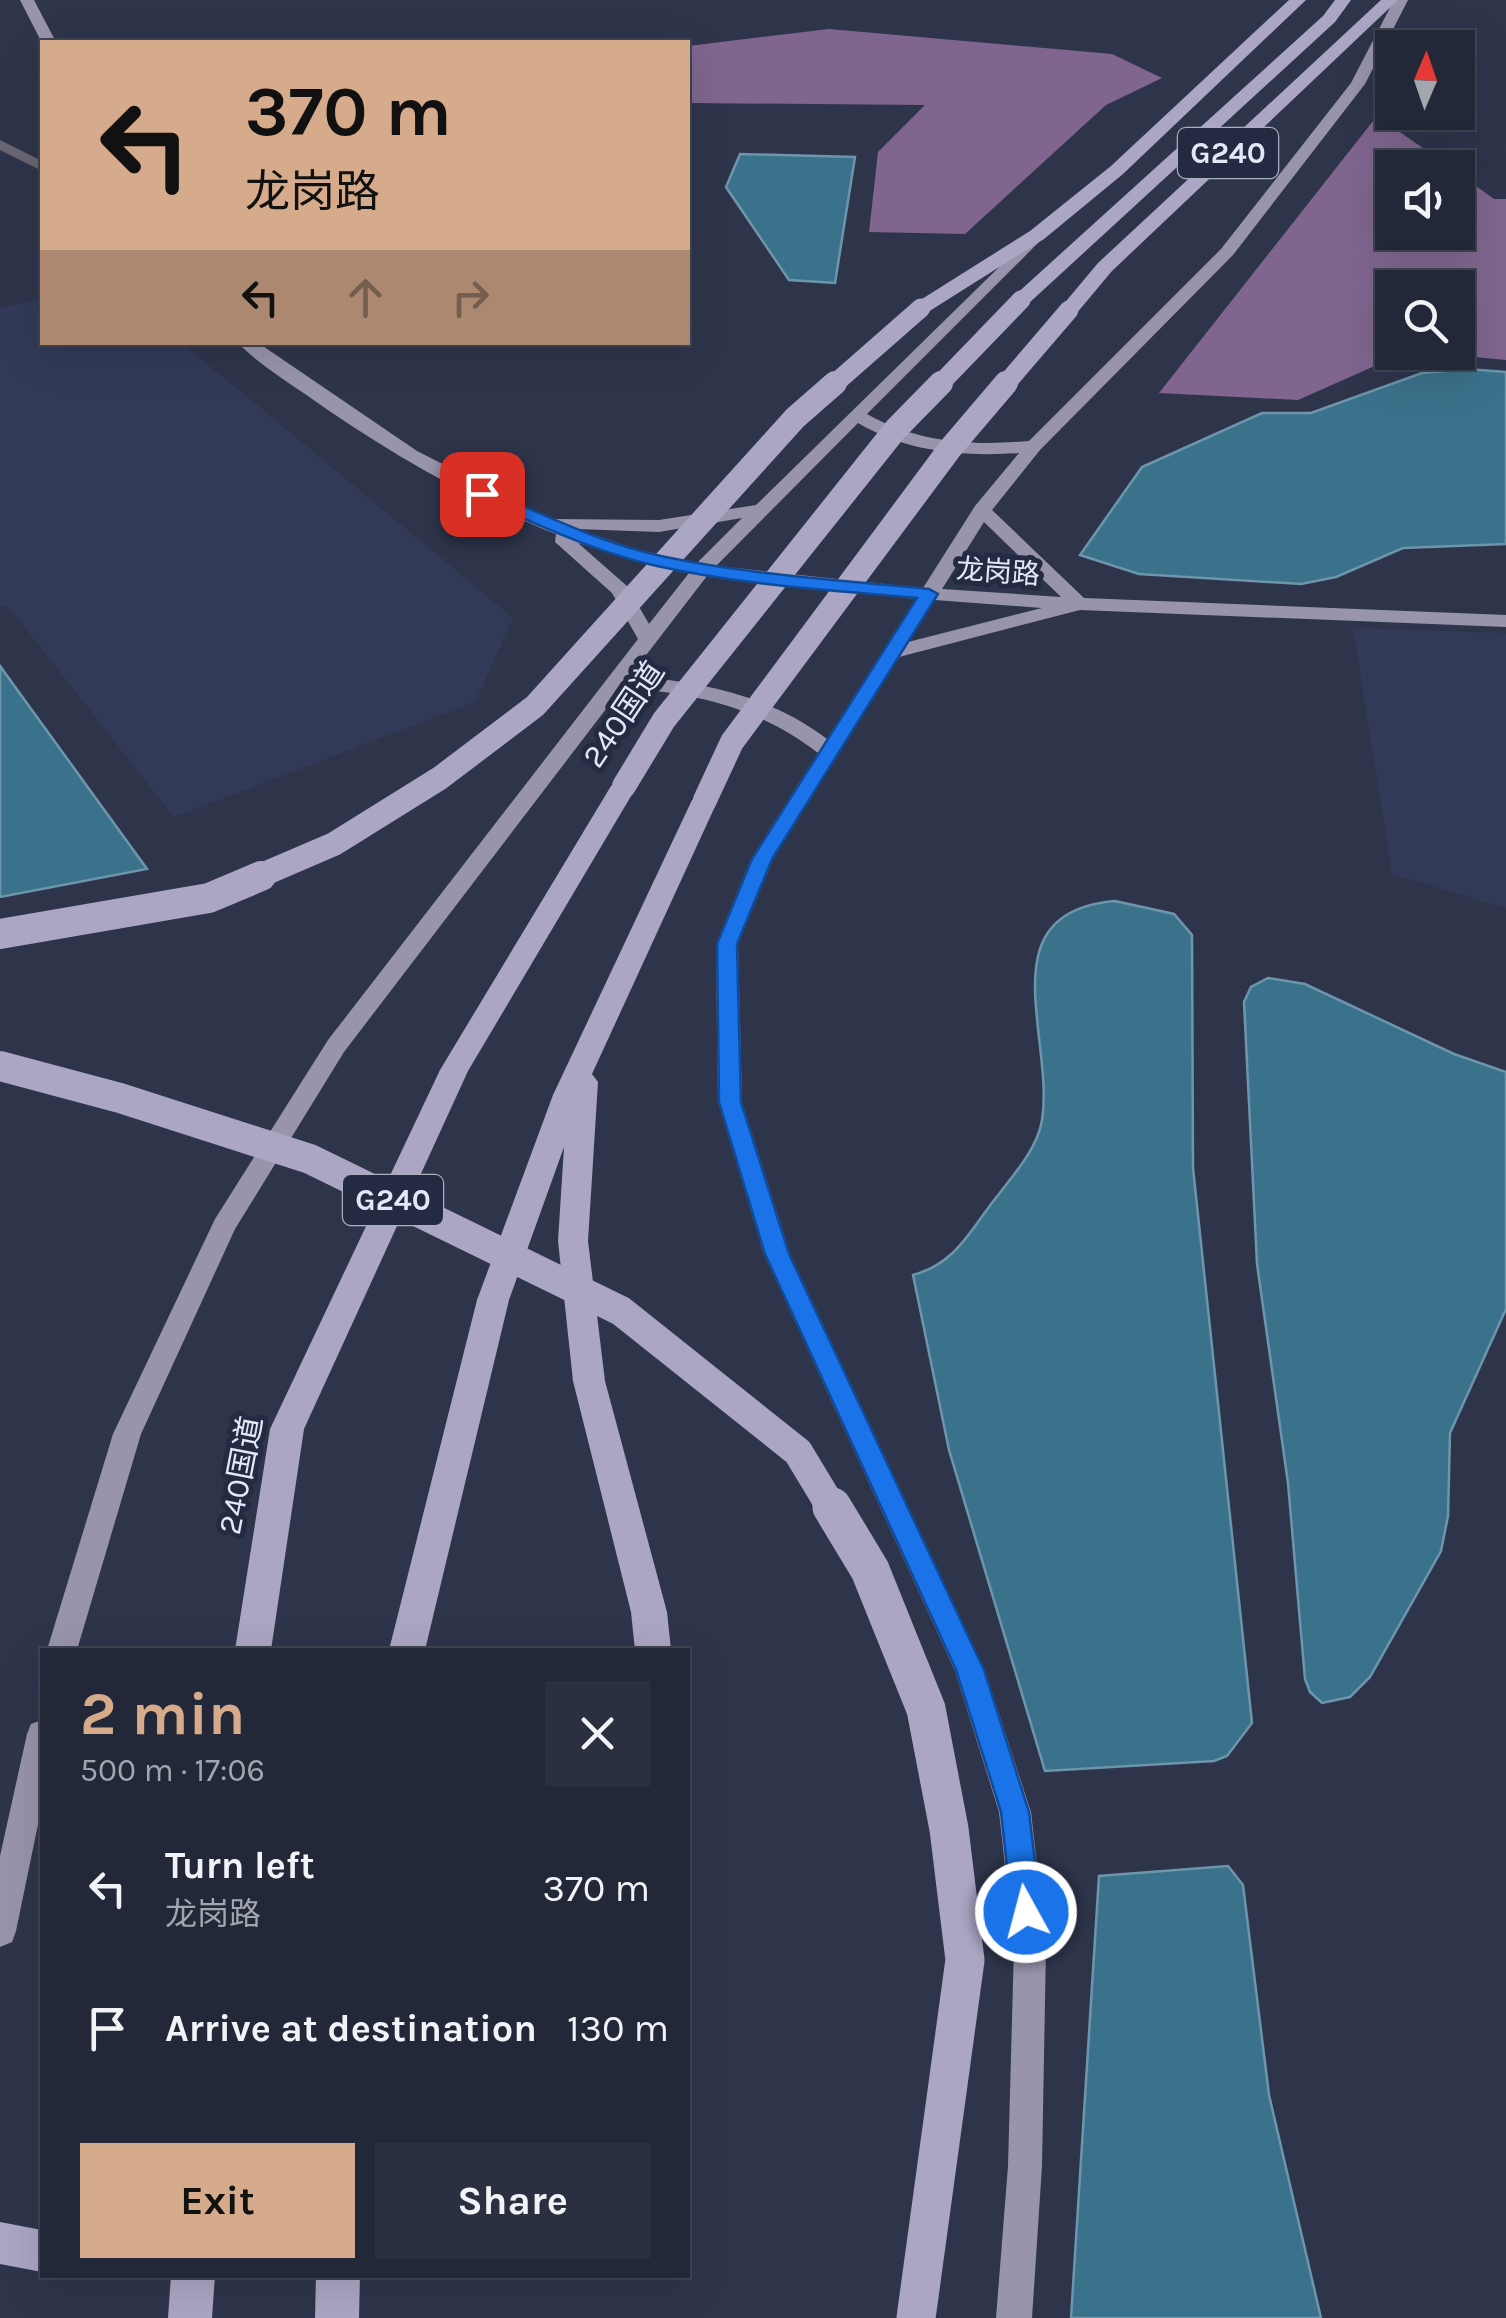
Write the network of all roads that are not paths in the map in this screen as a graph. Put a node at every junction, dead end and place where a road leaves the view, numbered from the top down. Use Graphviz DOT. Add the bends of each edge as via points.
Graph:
graph roads {
  1 [pos="27,0"];
  2 [pos="1298,0"];
  3 [pos="1343,0"];
  4 [pos="1390,0"];
  5 [pos="1401,0"];
  6 [pos="48,40"];
  7 [pos="0,144"];
  8 [pos="40,166"];
  9 [pos="1037,234"];
  10 [pos="249,345"];
  11 [pos="856,415"];
  12 [pos="1034,446"];
  13 [pos="762,508"];
  14 [pos="982,510"];
  15 [pos="541,522"];
  16 [pos="702,569"];
  17 [pos="929,594"];
  18 [pos="1079,604"];
  19 [pos="1506,621"];
  20 [pos="648,640"];
  21 [pos="891,653"];
  22 [pos="616,681"];
  23 [pos="829,751"];
  24 [pos="0,934"];
  25 [pos="584,1060"];
  26 [pos="0,1066"];
  27 [pos="63,1648"];
  28 [pos="253,1648"];
  29 [pos="407,1648"];
  30 [pos="653,1648"];
  31 [pos="40,1743"];
  32 [pos="0,1931"];
  33 [pos="0,2243"];
  34 [pos="40,2251"];
  35 [pos="193,2278"];
  36 [pos="338,2278"];
  37 [pos="190,2318"];
  38 [pos="337,2318"];
  39 [pos="916,2318"];
  40 [pos="1014,2318"];
  1 -- 6 [label="main road"];
  2 -- 9 [label="highway" via="1117,170"];
  3 -- 28 [label="highway, 240国道 / G240, bridge" via="1022,300 894,430 664,720 454,1070 287,1429"];
  4 -- 25 [label="highway, G240, bridge" via="1104,267 949,450 732,742"];
  5 -- 12 [label="main road" via="1358,84 1226,252"];
  7 -- 8 [label="street"];
  9 -- 11 [label="main road"];
  9 -- 24 [label="highway, bridge" via="922,308 795,418 535,706 440,778 334,844 209,898"];
  10 -- 15 [label="main road, 龙岗路" via="370,429"];
  11 -- 12 [label="main road" via="912,442 979,451"];
  11 -- 13 [label="main road"];
  12 -- 14 [label="main road"];
  13 -- 15 [label="main road" via="658,526"];
  13 -- 16 [label="main road"];
  14 -- 17 [label="main road"];
  14 -- 18 [label="main road"];
  15 -- 16 [label="main road, 龙岗路" via="631,554"];
  15 -- 20 [label="main road" via="620,590"];
  16 -- 17 [label="main road, 龙岗路"];
  16 -- 20 [label="main road"];
  17 -- 18 [label="main road, 龙岗路"];
  17 -- 21 [label="main road"];
  18 -- 19 [label="main road, 龙岗路"];
  18 -- 21 [label="main road"];
  20 -- 22 [label="main road"];
  21 -- 23 [label="main road"];
  22 -- 23 [label="main road" via="726,694 793,721"];
  22 -- 27 [label="main road" via="336,1046 224,1226 127,1434"];
  23 -- 40 [label="main road" via="762,859 727,944 730,1102 777,1254 970,1670 1015,1812 1030,1946"];
  25 -- 29 [label="highway, G240" via="493,1300"];
  25 -- 30 [label="highway" via="573,1240 588,1382"];
  26 -- 39 [label="highway, bridge" via="327,1167 621,1310 798,1452 870,1570 926,1709 949,1829 965,1960"];
  31 -- 32 [label="main road"];
  33 -- 34 [label="highway"];
  35 -- 37 [label="highway"];
  36 -- 38 [label="highway"];
}
